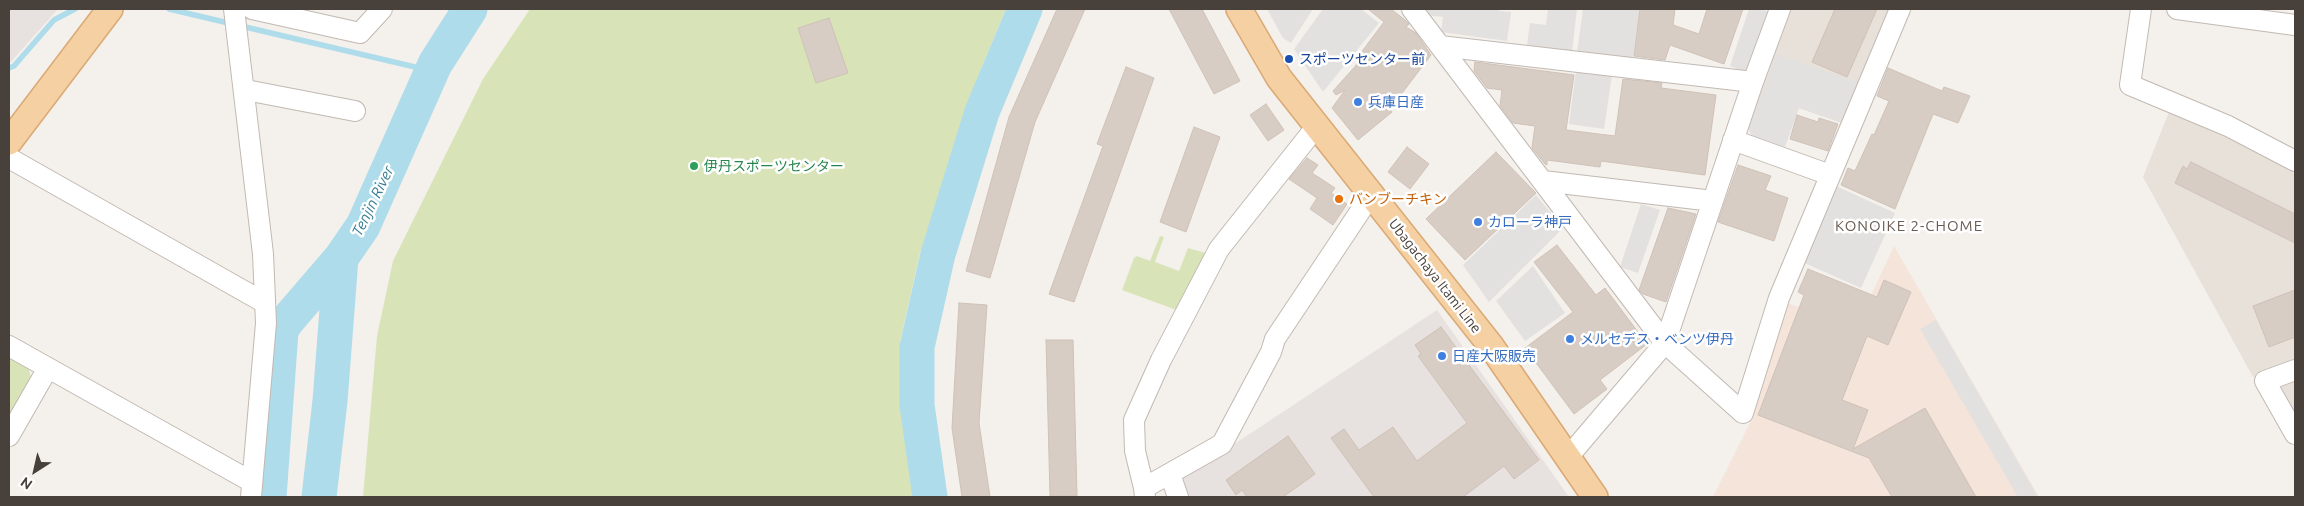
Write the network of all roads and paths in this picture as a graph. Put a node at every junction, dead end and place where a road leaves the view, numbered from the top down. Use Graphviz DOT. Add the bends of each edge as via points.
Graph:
graph roads {
  1 [pos="234,9"];
  2 [pos="252,9"];
  3 [pos="382,9"];
  4 [pos="1239,9"];
  5 [pos="1412,9"];
  6 [pos="1780,9"];
  7 [pos="1900,9"];
  8 [pos="2140,9"];
  9 [pos="2178,9"];
  10 [pos="108,11"];
  11 [pos="2284,19"];
  12 [pos="1440,46"];
  13 [pos="1753,82"];
  14 [pos="244,91"];
  15 [pos="355,111"];
  16 [pos="1316,126"];
  17 [pos="1733,140"];
  18 [pos="9,142"];
  19 [pos="9,158"];
  20 [pos="2295,161"];
  21 [pos="1830,175"];
  22 [pos="1542,181"];
  23 [pos="1371,195"];
  24 [pos="1713,201"];
  25 [pos="265,303"];
  26 [pos="1665,343"];
  27 [pos="9,346"];
  28 [pos="48,368"];
  29 [pos="2295,370"];
  30 [pos="2295,434"];
  31 [pos="9,436"];
  32 [pos="1568,457"];
  33 [pos="1170,474"];
  34 [pos="252,490"];
  35 [pos="1144,493"];
  36 [pos="1178,497"];
  37 [pos="1595,497"];
  1 -- 14 [label="street"];
  2 -- 3 [label="street" via="360,33"];
  4 -- 16 [label="main road, Ubagachaya Itami Line" via="1279,78"];
  5 -- 12 [label="street"];
  6 -- 13 [label="street"];
  7 -- 21 [label="street"];
  8 -- 20 [label="street" via="2130,85 2228,126"];
  9 -- 11 [label="street"];
  10 -- 18 [label="main road"];
  12 -- 13 [label="street"];
  12 -- 22 [label="street"];
  13 -- 17 [label="street"];
  14 -- 15 [label="street"];
  14 -- 25 [label="street" via="263,254"];
  16 -- 23 [label="main road, Ubagachaya Itami Line"];
  16 -- 35 [label="street" via="1219,250 1153,376 1134,420 1135,451"];
  17 -- 21 [label="street"];
  17 -- 24 [label="street"];
  19 -- 25 [label="street"];
  21 -- 26 [label="street" via="1779,298 1742,413"];
  22 -- 24 [label="street"];
  22 -- 26 [label="street"];
  23 -- 32 [label="main road, Ubagachaya Itami Line" via="1491,346"];
  23 -- 33 [label="street" via="1275,339 1222,444"];
  24 -- 26 [label="street"];
  25 -- 34 [label="street"];
  26 -- 32 [label="street"];
  27 -- 28 [label="street"];
  28 -- 31 [label="street"];
  28 -- 34 [label="street"];
  29 -- 30 [label="street" via="2265,381"];
  32 -- 37 [label="main road, Ubagachaya Itami Line"];
  33 -- 35 [label="street"];
  33 -- 36 [label="street"];
}
